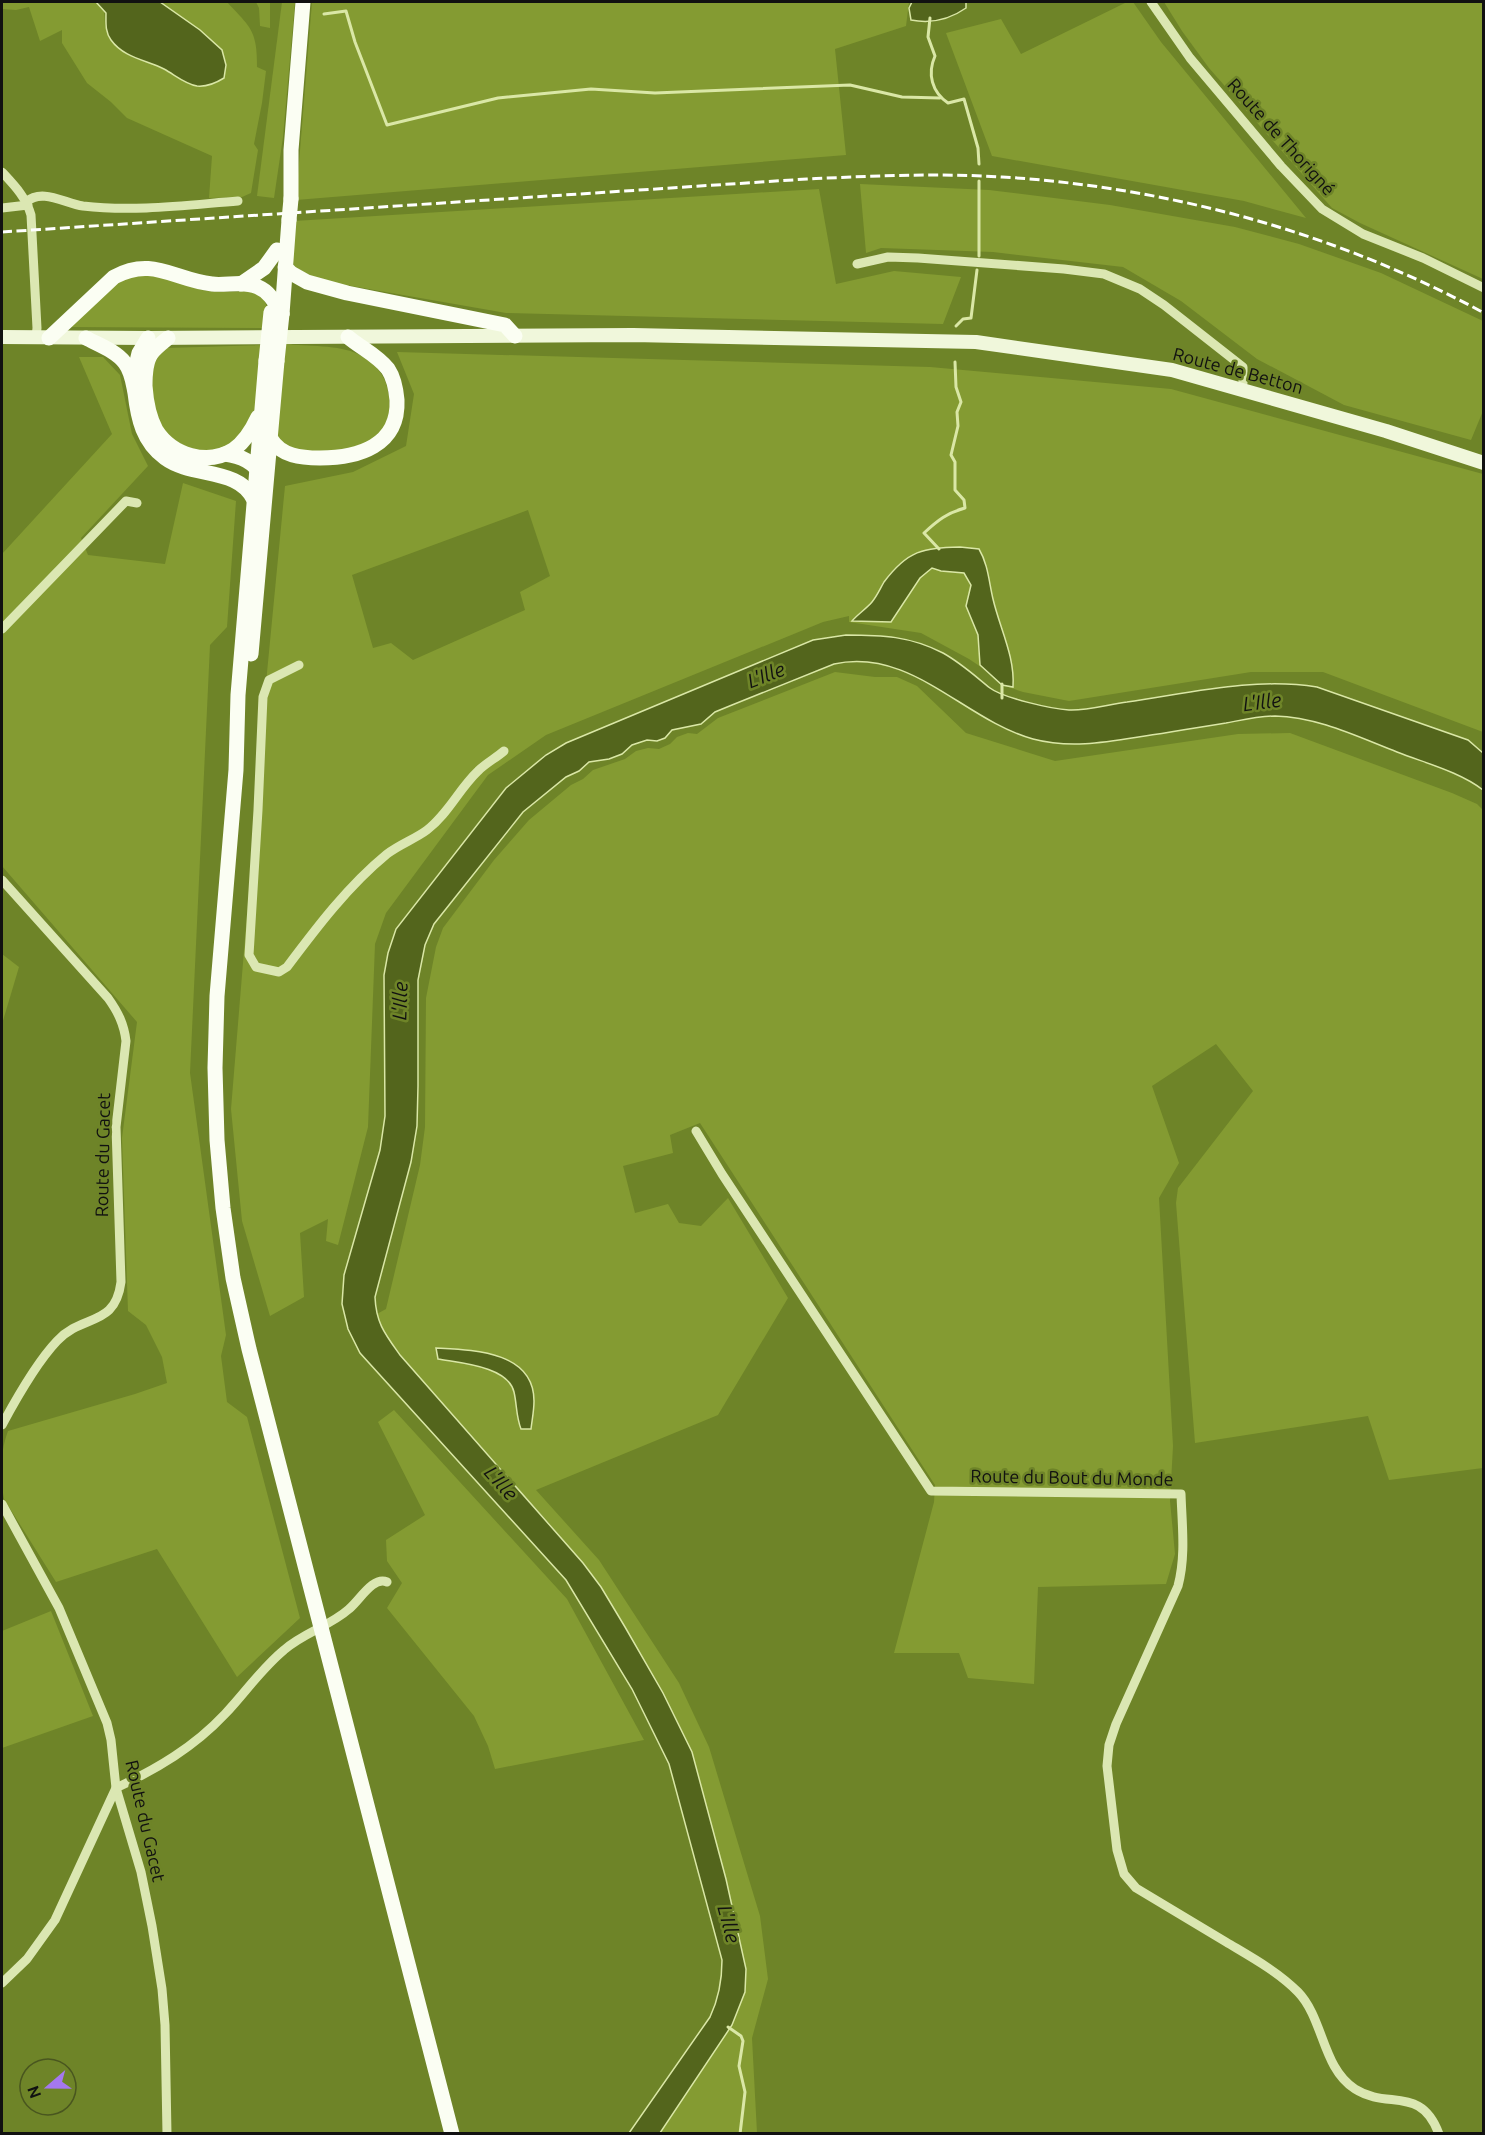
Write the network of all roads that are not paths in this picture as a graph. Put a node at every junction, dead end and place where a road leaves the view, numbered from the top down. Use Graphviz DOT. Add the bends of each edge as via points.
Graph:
graph roads {
  1 [pos="303,2"];
  2 [pos="1151,2"];
  3 [pos="2,172"];
  4 [pos="238,201"];
  5 [pos="27,203"];
  6 [pos="2,208"];
  7 [pos="285,220"];
  8 [pos="277,250"];
  9 [pos="858,264"];
  10 [pos="285,267"];
  11 [pos="241,284"];
  12 [pos="1484,288"];
  13 [pos="275,308"];
  14 [pos="515,336"];
  15 [pos="2,337"];
  16 [pos="348,337"];
  17 [pos="42,338"];
  18 [pos="86,338"];
  19 [pos="148,338"];
  20 [pos="168,338"];
  21 [pos="272,361"];
  22 [pos="133,378"];
  23 [pos="1239,390"];
  24 [pos="262,409"];
  25 [pos="271,439"];
  26 [pos="225,454"];
  27 [pos="1484,463"];
  28 [pos="257,469"];
  29 [pos="260,501"];
  30 [pos="137,502"];
  31 [pos="2,629"];
  32 [pos="299,665"];
  33 [pos="504,752"];
  34 [pos="2,880"];
  35 [pos="696,1131"];
  36 [pos="2,1425"];
  37 [pos="2,1504"];
  38 [pos="387,1582"];
  39 [pos="320,1627"];
  40 [pos="116,1788"];
  41 [pos="2,1983"];
  42 [pos="167,2133"];
  43 [pos="452,2133"];
  44 [pos="1438,2133"];
  1 -- 7 [label="main road"];
  2 -- 12 [label="street, Route de Thorigné" via="1190,58 1322,209 1363,234"];
  3 -- 5 [label="street"];
  4 -- 5 [label="street" via="108,208 41,195 33,196"];
  5 -- 6 [label="street"];
  5 -- 17 [label="street" via="37,328"];
  7 -- 8 [label="main road"];
  7 -- 10 [label="main road"];
  8 -- 11 [label="main road" via="264,268"];
  8 -- 13 [label="main road"];
  9 -- 23 [label="street" via="888,257 918,258 1104,274 1140,289 1164,305 1243,367"];
  10 -- 13 [label="main road"];
  10 -- 14 [label="main road" via="307,282 505,325"];
  11 -- 13 [label="main road" via="258,287"];
  11 -- 17 [label="main road" via="209,284 158,269 131,269 114,277"];
  13 -- 21 [label="main road, bridge"];
  14 -- 16 [label="main road, Route de Betton"];
  14 -- 23 [label="main road, Route de Betton" via="976,342 1172,370"];
  15 -- 17 [label="main road, Route de Betton"];
  16 -- 20 [label="main road, Route de Betton"];
  16 -- 25 [label="main road" via="379,359 392,376 397,410 388,433 365,452 336,458 291,455"];
  17 -- 18 [label="main road, Route de Betton"];
  18 -- 19 [label="main road, Route de Betton"];
  18 -- 22 [label="main road" via="119,356"];
  19 -- 20 [label="main road, Route de Betton"];
  19 -- 22 [label="main road" via="139,353"];
  20 -- 26 [label="main road" via="151,354 146,369 147,401 157,430 169,445 186,454 203,458"];
  21 -- 24 [label="main road"];
  21 -- 25 [label="main road"];
  22 -- 29 [label="main road" via="141,425 157,451 187,469 236,481"];
  23 -- 27 [label="main road, Route de Betton"];
  24 -- 26 [label="main road" via="248,436"];
  24 -- 28 [label="main road"];
  25 -- 29 [label="main road"];
  26 -- 28 [label="main road" via="245,460"];
  28 -- 29 [label="main road"];
  29 -- 39 [label="main road" via="238,695 236,770 217,996 217,1140 233,1278"];
  30 -- 31 [label="street" via="126,501"];
  32 -- 33 [label="street" via="269,680 263,697 249,955 256,967 279,972 286,967 356,883 404,842 426,831 478,771"];
  34 -- 36 [label="street, Route du Gacet" via="108,998 119,1013 126,1041 116,1127 121,1282 117,1303 109,1312 58,1340"];
  35 -- 44 [label="street, Route du Bout du Monde" via="931,1491 1181,1494 1184,1553 1178,1586 1109,1745 1108,1777 1117,1850 1124,1874 1136,1888 1275,1971 1311,2011 1342,2078 1356,2090 1423,2108"];
  37 -- 40 [label="street, Route du Gacet" via="59,1608 107,1723"];
  38 -- 39 [label="street" via="376,1581 344,1613"];
  39 -- 40 [label="street" via="282,1651 196,1741 155,1770"];
  39 -- 43 [label="main road"];
  40 -- 41 [label="street" via="55,1920 27,1959"];
  40 -- 42 [label="street, Route du Gacet" via="141,1872 160,1978"];
}
